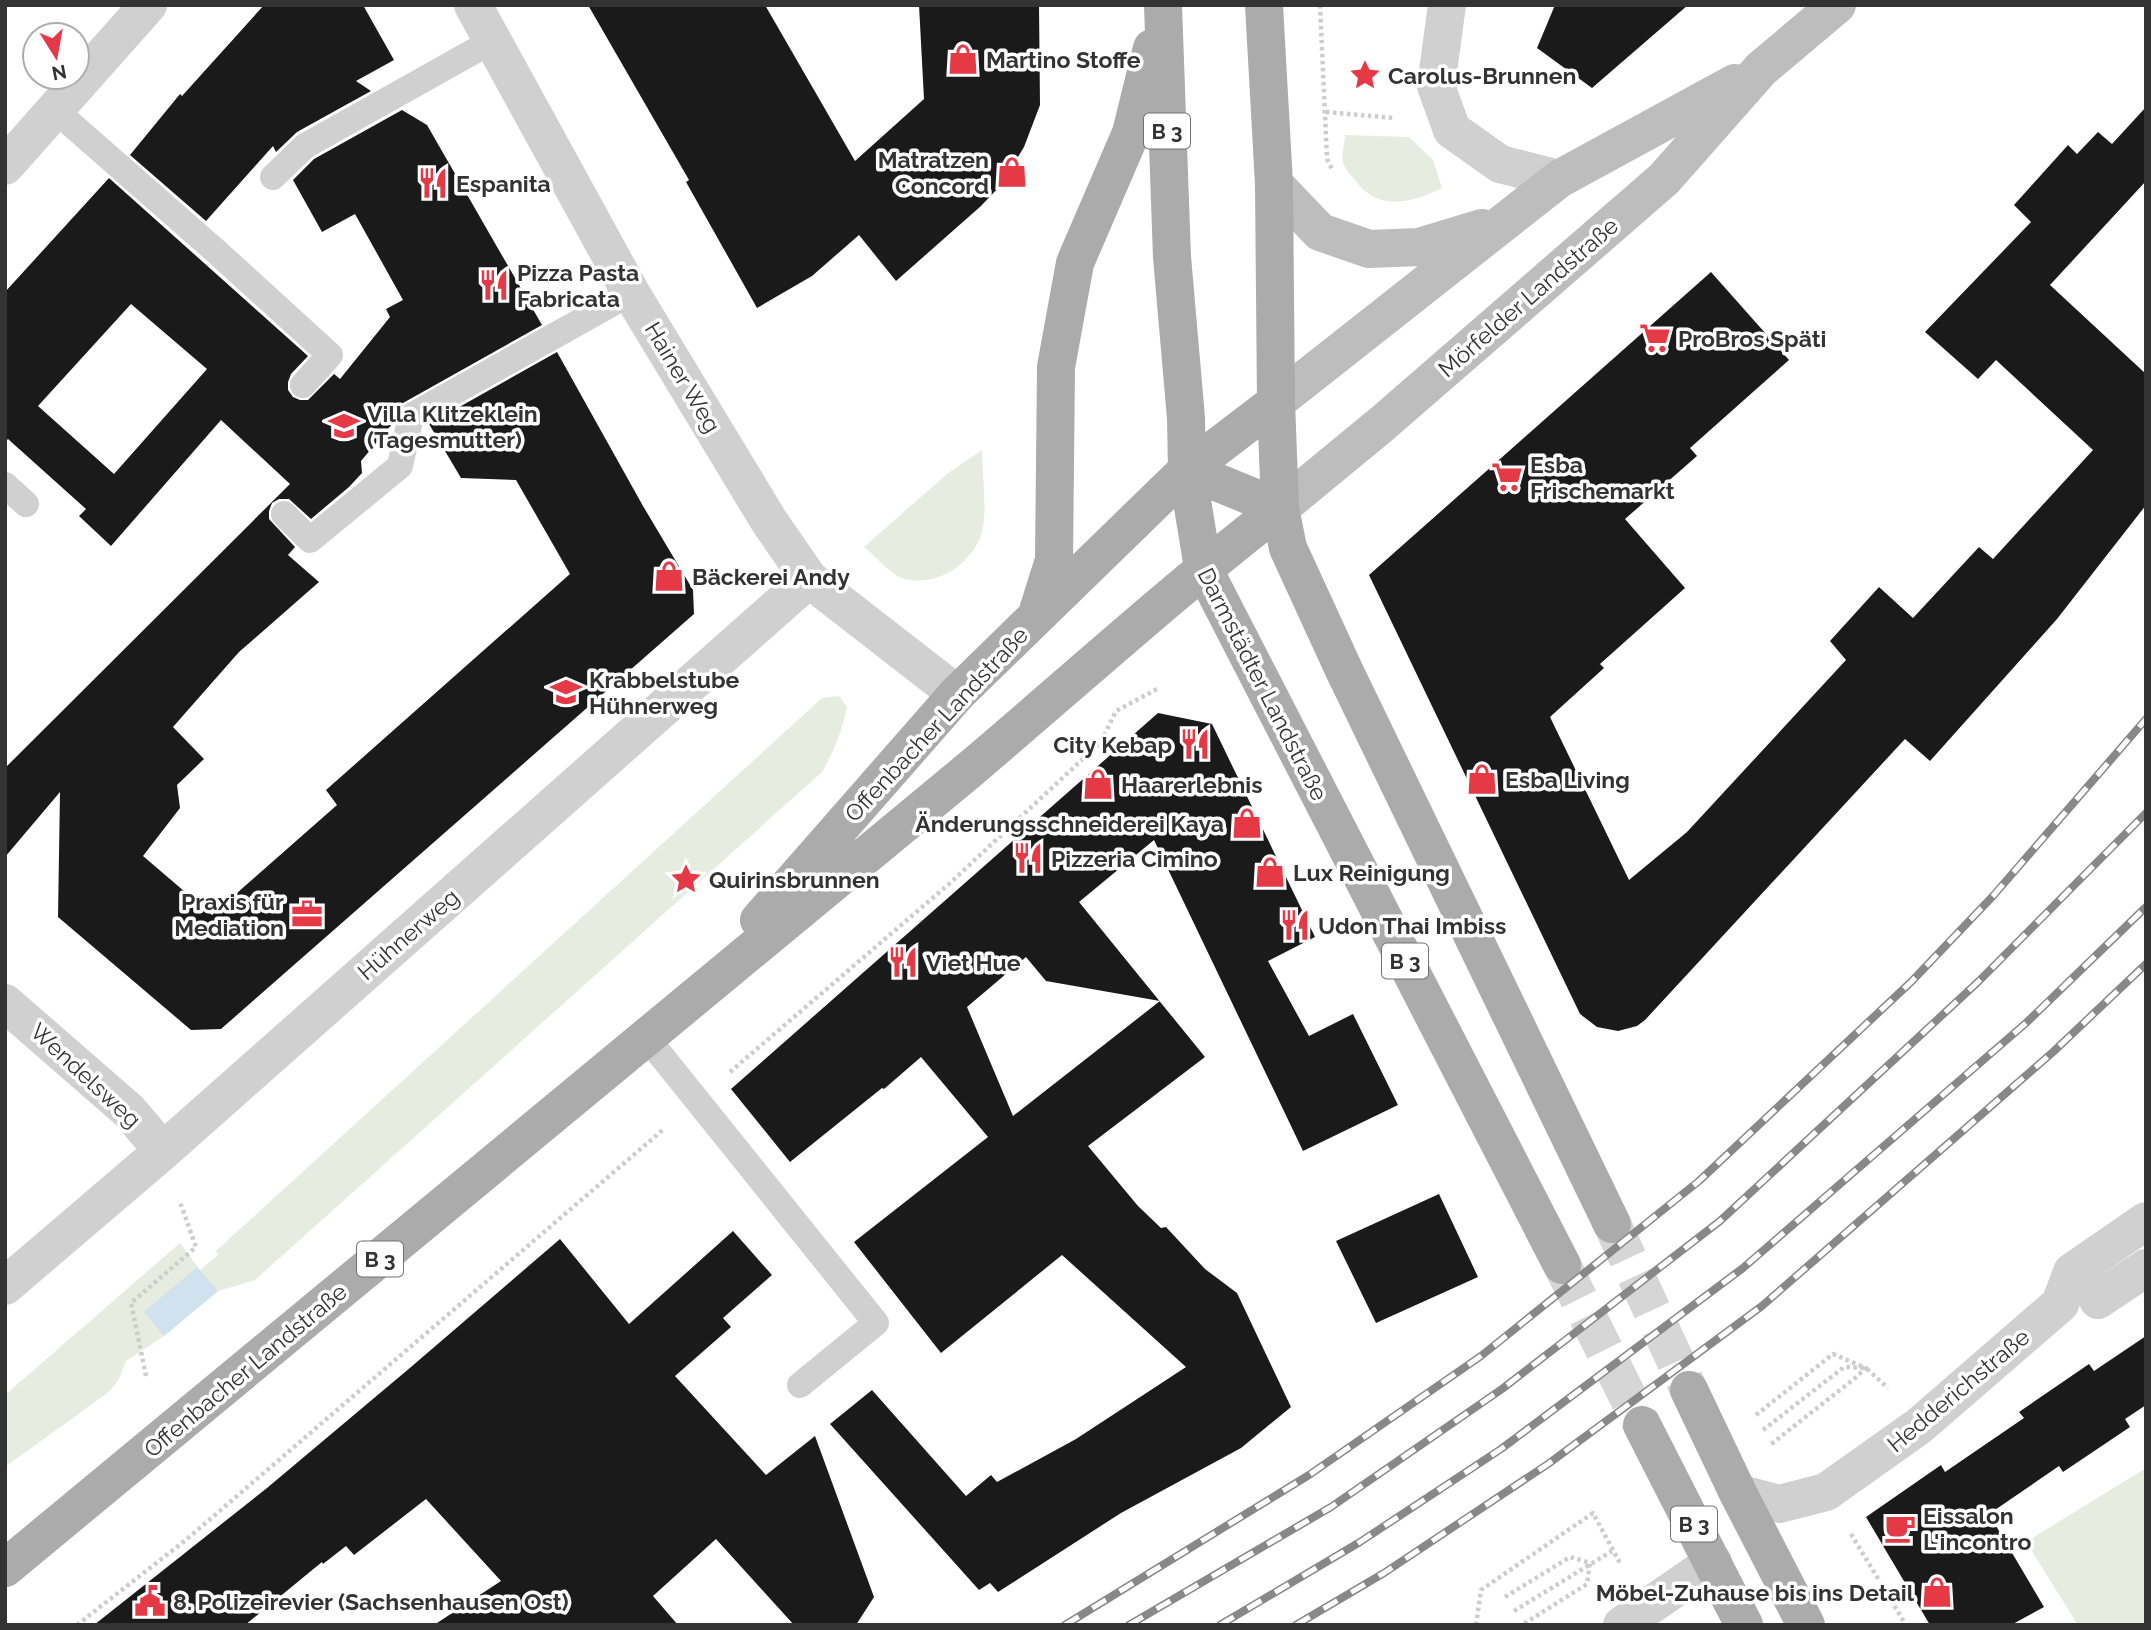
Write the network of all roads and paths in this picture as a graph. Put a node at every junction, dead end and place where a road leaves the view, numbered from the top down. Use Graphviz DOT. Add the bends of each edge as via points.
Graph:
graph roads {
  1 [pos="148,5"];
  2 [pos="473,5"];
  3 [pos="1163,5"];
  4 [pos="1264,5"];
  5 [pos="1320,5"];
  6 [pos="1447,5"];
  7 [pos="1837,5"];
  8 [pos="494,40"];
  9 [pos="1761,69"];
  10 [pos="55,110"];
  11 [pos="1326,113"];
  12 [pos="1404,118"];
  13 [pos="5,166"];
  14 [pos="273,177"];
  15 [pos="1337,179"];
  16 [pos="1559,179"];
  17 [pos="1274,184"];
  18 [pos="1504,221"];
  19 [pos="631,293"];
  20 [pos="303,385"];
  21 [pos="1276,402"];
  22 [pos="1187,470"];
  23 [pos="5,485"];
  24 [pos="26,503"];
  25 [pos="1280,508"];
  26 [pos="284,514"];
  27 [pos="1203,568"];
  28 [pos="809,579"];
  29 [pos="1037,616"];
  30 [pos="1159,688"];
  31 [pos="957,694"];
  32 [pos="5,1003"];
  33 [pos="678,1011"];
  34 [pos="647,1038"];
  35 [pos="697,1100"];
  36 [pos="163,1151"];
  37 [pos="2146,1220"];
  38 [pos="1612,1224"];
  39 [pos="1562,1265"];
  40 [pos="2146,1268"];
  41 [pos="5,1286"];
  42 [pos="2098,1300"];
  43 [pos="1866,1367"];
  44 [pos="146,1376"];
  45 [pos="800,1385"];
  46 [pos="1689,1390"];
  47 [pos="1753,1417"];
  48 [pos="1642,1424"];
  49 [pos="1754,1437"];
  50 [pos="1763,1450"];
  51 [pos="1826,1492"];
  52 [pos="1738,1493"];
  53 [pos="1593,1513"];
  54 [pos="1612,1551"];
  55 [pos="1713,1562"];
  56 [pos="1590,1563"];
  57 [pos="5,1568"];
  58 [pos="1505,1597"];
  59 [pos="1514,1611"];
  60 [pos="1807,1624"];
  61 [pos="77,1625"];
  62 [pos="1476,1625"];
  63 [pos="1522,1625"];
  64 [pos="1622,1625"];
  65 [pos="1744,1625"];
  66 [pos="1906,1625"];
  1 -- 10 [label="street"];
  2 -- 8 [label="street, Hainer Weg"];
  3 -- 22 [label="main road, Darmstädter Landstraße / B 3" via="1172,257"];
  3 -- 29 [label="main road" via="1131,133 1075,263 1056,367 1054,560"];
  4 -- 17 [label="main road"];
  5 -- 11 [label="path"];
  6 -- 16 [label="street" via="1436,86 1452,130 1500,164"];
  7 -- 9 [label="main road, Mörfelder Landstraße"];
  8 -- 14 [label="lane" via="304,146"];
  8 -- 19 [label="street, Hainer Weg"];
  9 -- 16 [label="main road, Mörfelder Landstraße"];
  9 -- 25 [label="main road, Mörfelder Landstraße" via="1664,178"];
  10 -- 13 [label="street"];
  10 -- 20 [label="lane" via="330,355"];
  11 -- 12 [label="path"];
  11 -- 15 [label="path" via="1327,159"];
  16 -- 18 [label="main road, Mörfelder Landstraße"];
  17 -- 18 [label="main road" via="1320,232 1370,249 1419,247"];
  17 -- 21 [label="main road"];
  18 -- 21 [label="main road, Mörfelder Landstraße"];
  19 -- 26 [label="lane" via="411,416 400,466 310,540"];
  19 -- 28 [label="street, Hainer Weg"];
  21 -- 22 [label="main road, Offenbacher Landstraße / B 3"];
  21 -- 25 [label="main road"];
  22 -- 25 [label="main road"];
  22 -- 27 [label="main road, Darmstädter Landstraße / B 3"];
  22 -- 29 [label="main road, Offenbacher Landstraße / B 3"];
  23 -- 24 [label="lane"];
  25 -- 27 [label="main road, Offenbacher Landstraße / B 3"];
  25 -- 38 [label="main road" via="1288,548 1344,670"];
  27 -- 33 [label="main road, Offenbacher Landstraße / B 3" via="1088,670"];
  27 -- 39 [label="main road, Darmstädter Landstraße / B 3"];
  28 -- 31 [label="street, Hainer Weg"];
  28 -- 36 [label="street, Hühnerweg"];
  29 -- 31 [label="main road, Offenbacher Landstraße / B 3"];
  30 -- 35 [label="path" via="1116,711 1101,742 949,884"];
  31 -- 33 [label="main road, Offenbacher Landstraße / B 3"];
  32 -- 36 [label="street, Wendelsweg" via="129,1111"];
  33 -- 34 [label="main road, Offenbacher Landstraße / B 3"];
  34 -- 35 [label="lane"];
  34 -- 57 [label="main road, Offenbacher Landstraße / B 3"];
  35 -- 45 [label="lane" via="876,1323"];
  35 -- 61 [label="path" via="187,1539"];
  36 -- 41 [label="street, Hühnerweg"];
  36 -- 44 [label="path" via="196,1247 131,1303"];
  37 -- 51 [label="street, Hedderichstraße" via="2072,1272 2060,1304 1919,1426"];
  40 -- 42 [label="street"];
  43 -- 47 [label="path" via="1833,1354"];
  43 -- 49 [label="path" via="1843,1367"];
  43 -- 50 [label="path"];
  46 -- 52 [label="main road, B 3"];
  48 -- 55 [label="main road, B 3"];
  51 -- 52 [label="street, Hedderichstraße" via="1779,1504"];
  51 -- 66 [label="path"];
  52 -- 60 [label="main road, B 3"];
  53 -- 62 [label="path" via="1481,1590"];
  54 -- 56 [label="path"];
  55 -- 64 [label="street"];
  55 -- 65 [label="main road, B 3"];
  56 -- 58 [label="path" via="1570,1557"];
  56 -- 59 [label="path"];
  56 -- 63 [label="path" via="1587,1584"];
}
